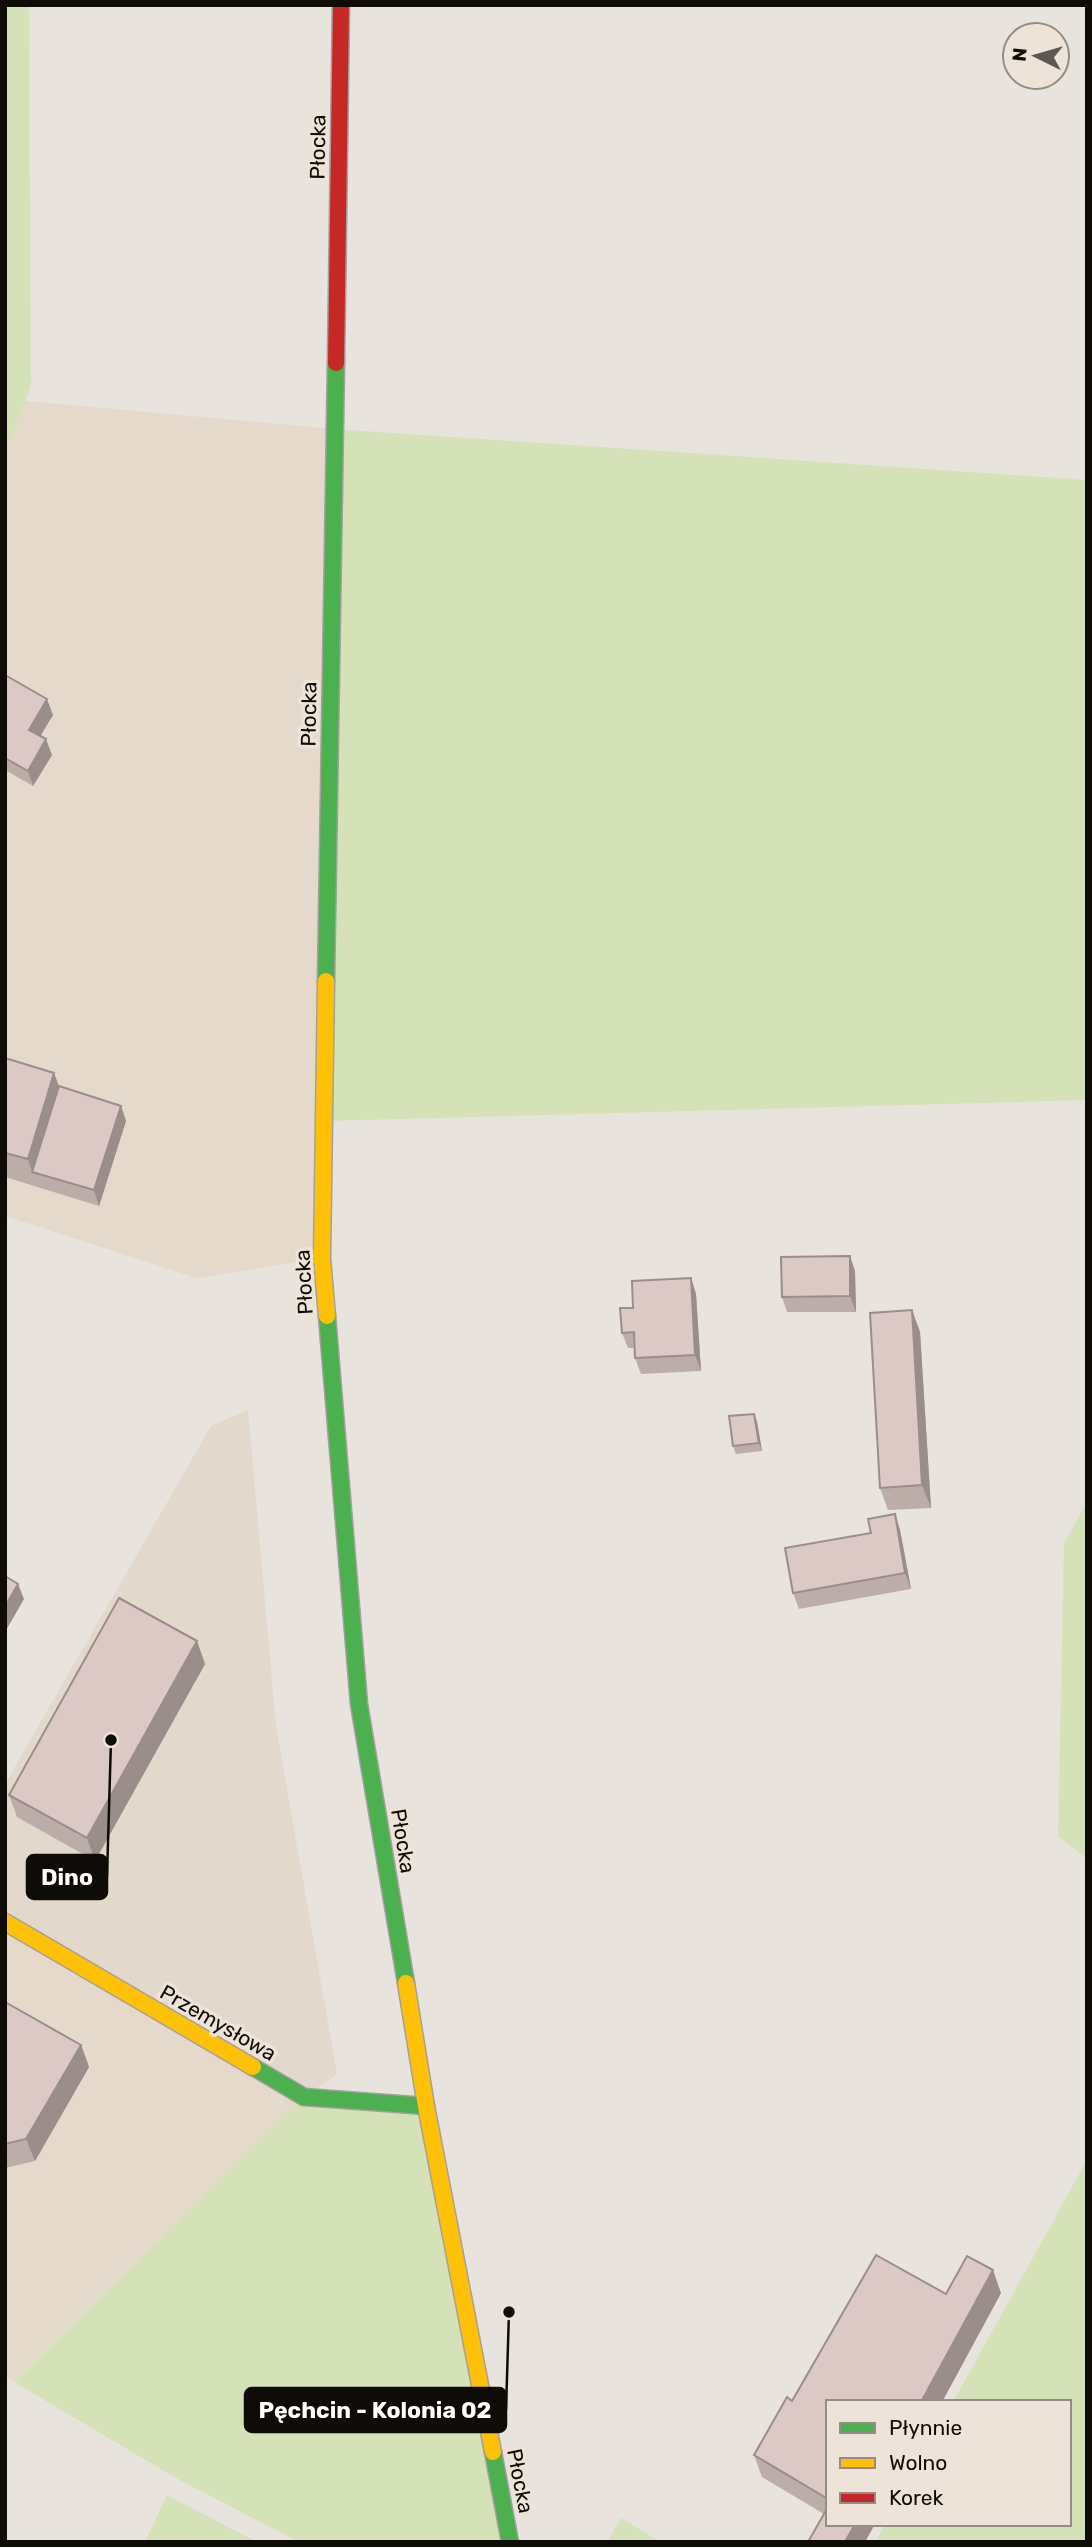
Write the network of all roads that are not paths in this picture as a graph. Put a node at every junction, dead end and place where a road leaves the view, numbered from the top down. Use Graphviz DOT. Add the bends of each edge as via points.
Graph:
graph roads {
  1 [pos="341,5"];
  2 [pos="5,1922"];
  3 [pos="426,2106"];
  4 [pos="510,2542"];
  1 -- 3 [label="main road, Płocka" via="322,1258 359,1704"];
  2 -- 3 [label="main road, Przemysłowa" via="304,2097"];
  3 -- 4 [label="main road, Płocka"];
}
